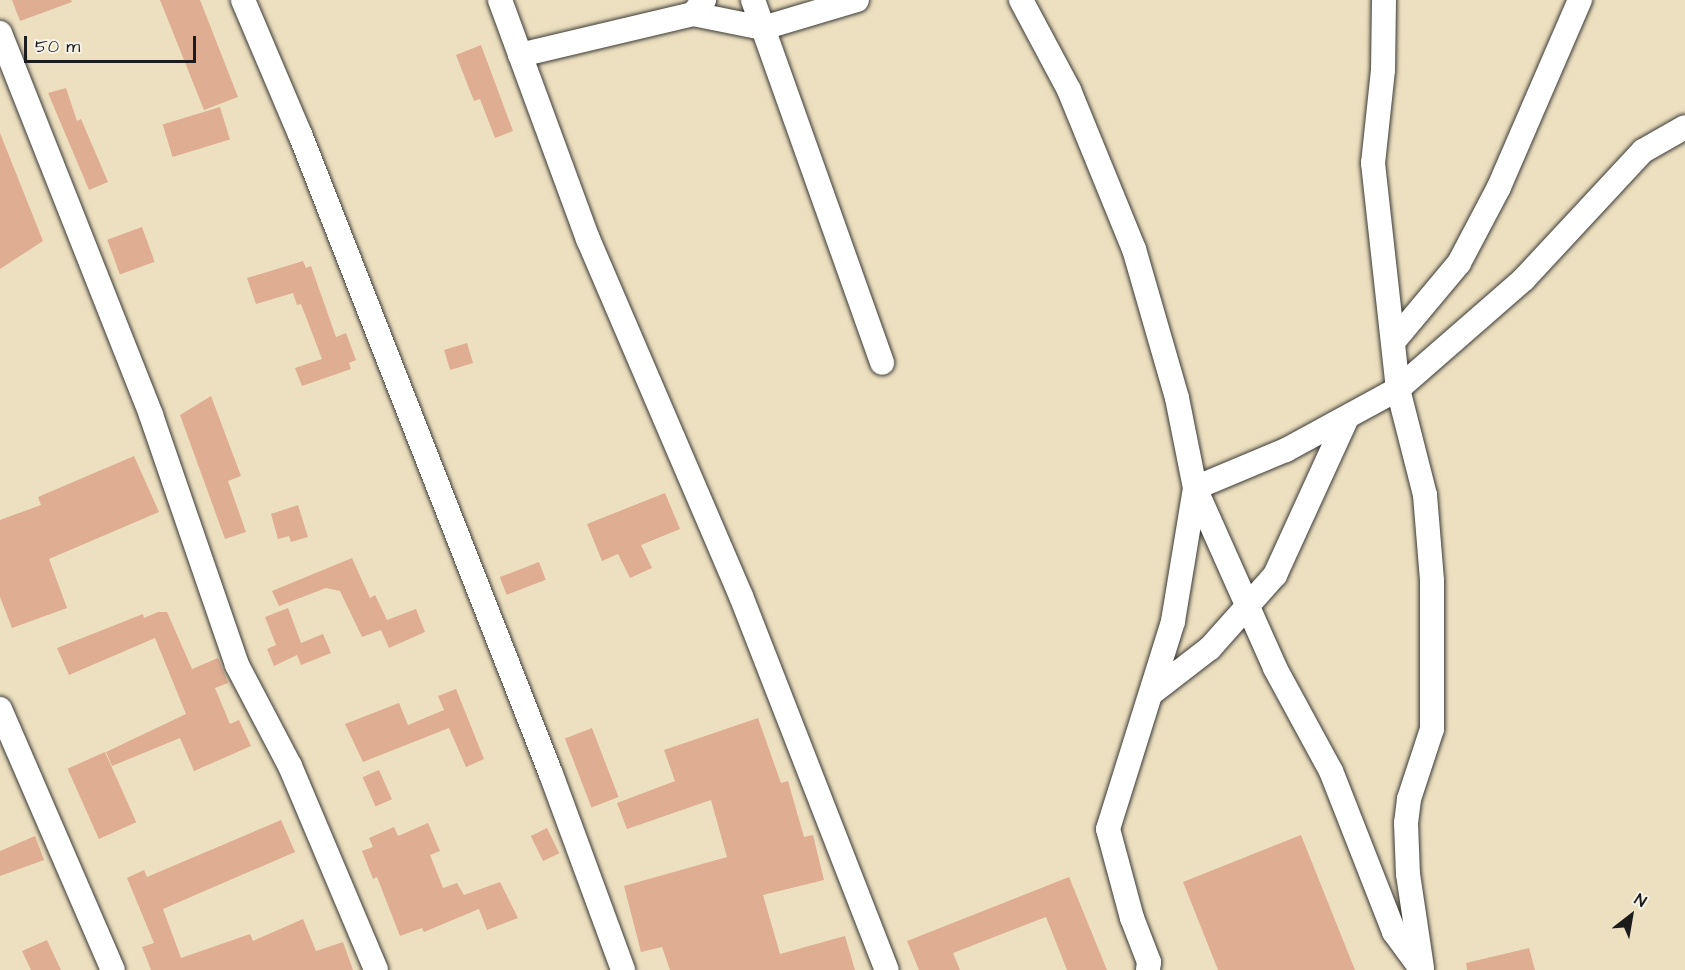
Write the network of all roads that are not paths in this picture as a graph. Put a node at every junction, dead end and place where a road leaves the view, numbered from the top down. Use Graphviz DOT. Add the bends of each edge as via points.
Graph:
graph roads {
  1 [pos="243,0"];
  2 [pos="500,0"];
  3 [pos="753,0"];
  4 [pos="857,0"];
  5 [pos="1021,0"];
  6 [pos="1384,0"];
  7 [pos="1580,0"];
  8 [pos="698,7"];
  9 [pos="763,28"];
  10 [pos="0,33"];
  11 [pos="520,55"];
  12 [pos="1685,127"];
  13 [pos="1393,342"];
  14 [pos="882,363"];
  15 [pos="1398,389"];
  16 [pos="1347,418"];
  17 [pos="1196,488"];
  18 [pos="1249,605"];
  19 [pos="1153,692"];
  20 [pos="0,709"];
  21 [pos="114,970"];
  22 [pos="376,970"];
  23 [pos="623,970"];
  24 [pos="887,970"];
  25 [pos="1148,970"];
  26 [pos="1422,970"];
  1 -- 23 [label="street" via="300,134 551,774"];
  2 -- 11 [label="street"];
  3 -- 9 [label="street"];
  4 -- 9 [label="street"];
  5 -- 17 [label="street" via="1069,90 1134,249 1177,398"];
  6 -- 13 [label="street" via="1383,70 1373,163"];
  7 -- 13 [label="street" via="1499,187 1459,263"];
  8 -- 9 [label="street"];
  8 -- 11 [label="street"];
  9 -- 14 [label="street"];
  10 -- 22 [label="street" via="151,415 237,665 290,766"];
  11 -- 24 [label="street" via="588,238 741,596"];
  12 -- 15 [label="street" via="1643,151 1523,280"];
  13 -- 15 [label="street"];
  15 -- 16 [label="street"];
  15 -- 26 [label="street" via="1425,495 1432,581 1432,729 1409,799 1406,823 1408,874"];
  16 -- 17 [label="street" via="1286,450"];
  16 -- 18 [label="street" via="1275,575"];
  17 -- 18 [label="street"];
  17 -- 19 [label="street" via="1173,621"];
  18 -- 19 [label="street" via="1210,648"];
  18 -- 26 [label="street" via="1275,668 1331,771 1394,933"];
  19 -- 25 [label="street" via="1108,829 1132,918 1149,962"];
  20 -- 21 [label="street"];
}
